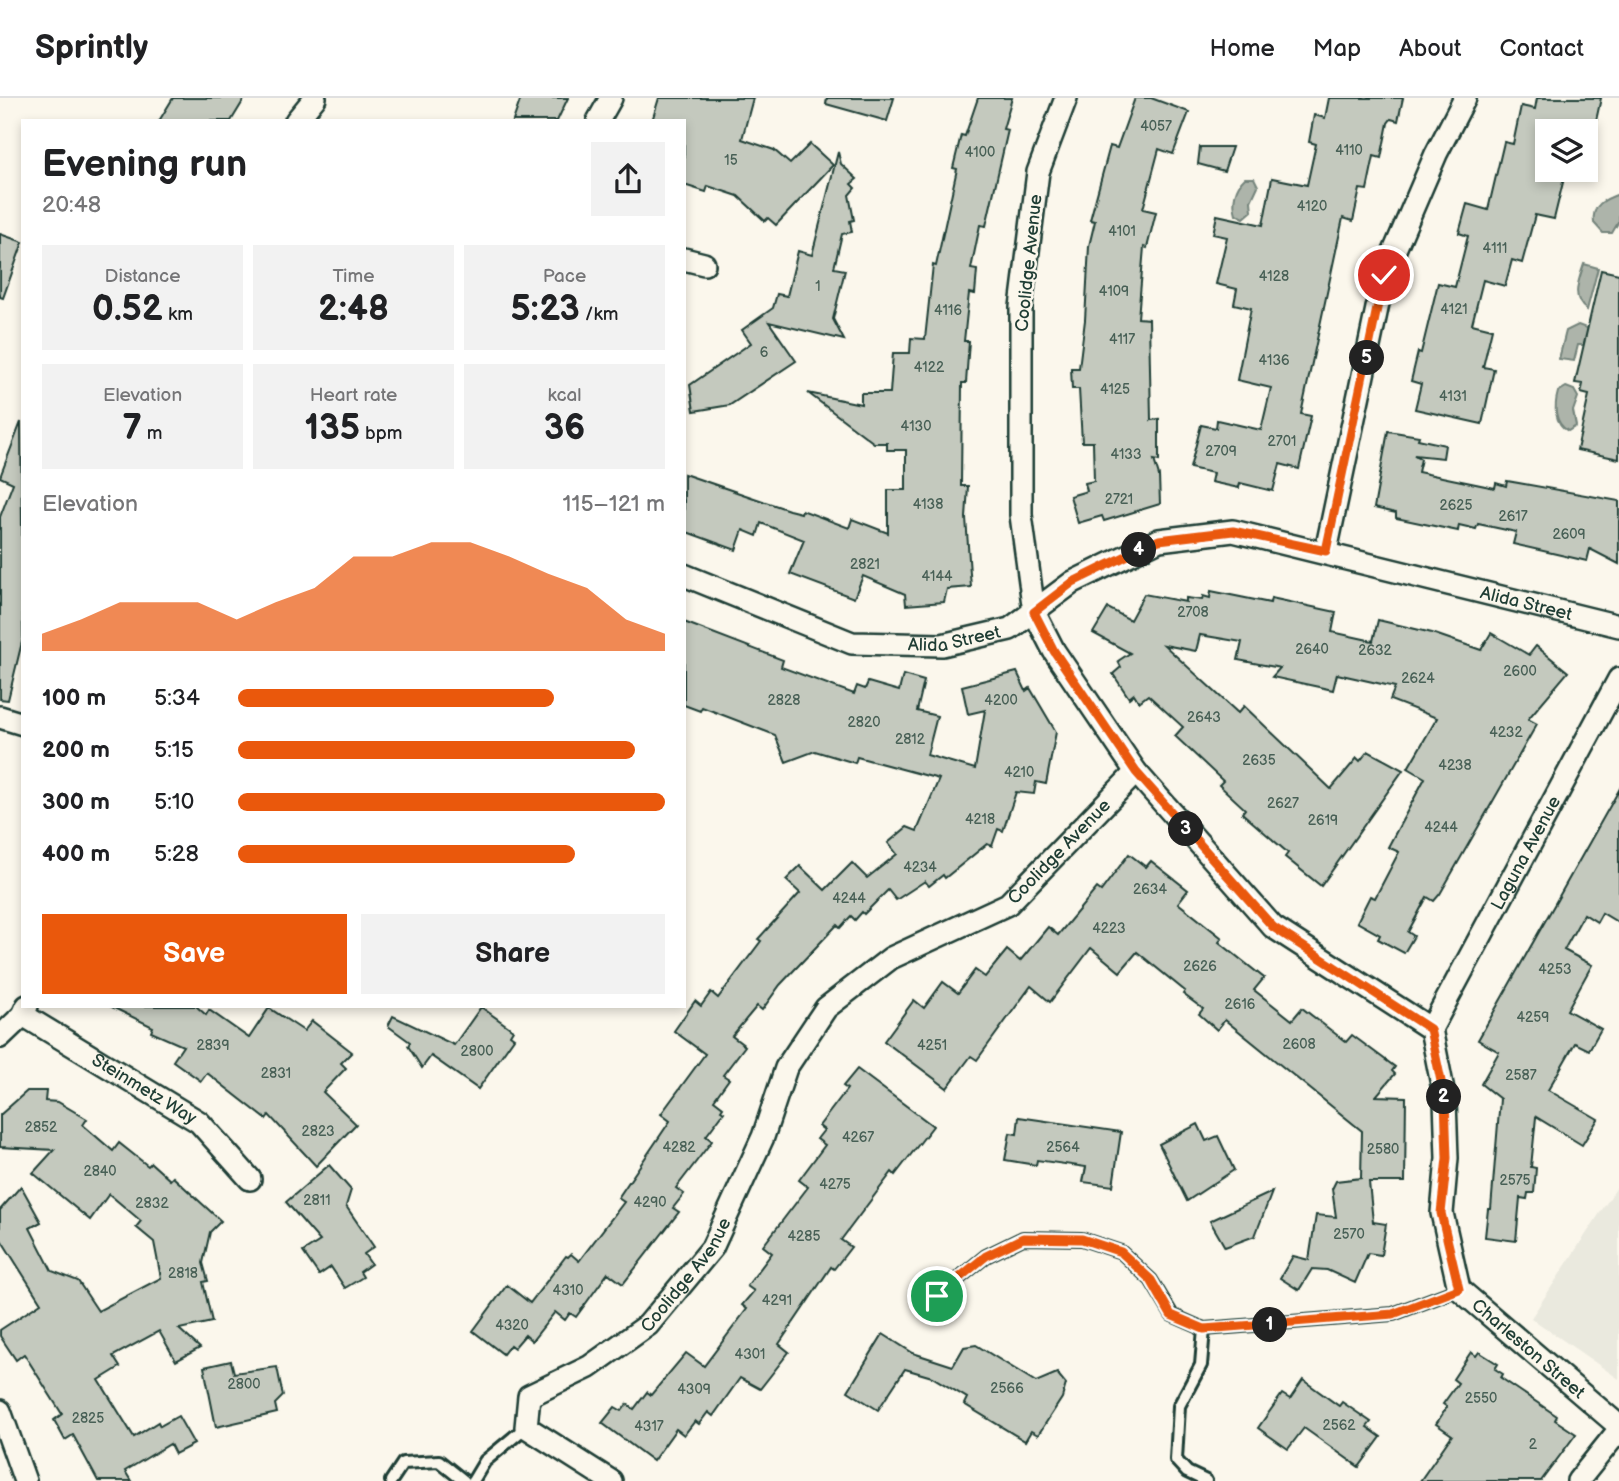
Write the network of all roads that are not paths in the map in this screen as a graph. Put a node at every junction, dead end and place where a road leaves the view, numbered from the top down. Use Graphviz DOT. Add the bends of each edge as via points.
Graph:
graph roads {
  1 [pos="315,98"];
  2 [pos="611,98"];
  3 [pos="1066,98"];
  4 [pos="1465,98"];
  5 [pos="298,119"];
  6 [pos="599,119"];
  7 [pos="1326,551"];
  8 [pos="686,576"];
  9 [pos="1034,612"];
  10 [pos="1619,626"];
  11 [pos="1619,679"];
  12 [pos="0,717"];
  13 [pos="21,723"];
  14 [pos="1136,772"];
  15 [pos="25,1011"];
  16 [pos="1430,1029"];
  17 [pos="0,1037"];
  18 [pos="250,1180"];
  19 [pos="1459,1289"];
  20 [pos="937,1296"];
  21 [pos="1204,1329"];
  22 [pos="0,1411"];
  23 [pos="526,1427"];
  24 [pos="1619,1428"];
  25 [pos="25,1481"];
  26 [pos="391,1481"];
  27 [pos="464,1481"];
  28 [pos="473,1481"];
  29 [pos="611,1481"];
  30 [pos="1206,1481"];
  31 [pos="1578,1481"];
  1 -- 5 [label="street"];
  2 -- 6 [label="street"];
  3 -- 9 [label="street, Coolidge Avenue" via="1038,172 1021,307 1021,515"];
  4 -- 7 [label="street" via="1384,275"];
  7 -- 9 [label="street, Alida Street" via="1233,531 1159,540 1073,582"];
  7 -- 10 [label="street, Alida Street"];
  8 -- 9 [label="street, Alida Street" via="852,643 942,645 1010,629"];
  9 -- 14 [label="street, Coolidge Avenue" via="1054,651"];
  11 -- 16 [label="street, Laguna Avenue"];
  12 -- 13 [label="street"];
  14 -- 16 [label="street" via="1273,927"];
  14 -- 23 [label="street, Coolidge Avenue" via="1009,904 891,958 826,1007 786,1068 763,1137 712,1248 648,1325 589,1367 529,1396"];
  15 -- 17 [label="street"];
  15 -- 18 [label="street, Steinmetz Way" via="108,1069 199,1122"];
  16 -- 19 [label="street, Charleston Street" via="1445,1100 1447,1158 1441,1213"];
  19 -- 21 [label="lane" via="1393,1314"];
  19 -- 24 [label="street, Charleston Street"];
  20 -- 21 [label="lane" via="986,1256 1023,1238 1082,1239 1121,1252 1151,1280 1171,1315"];
  21 -- 30 [label="lane" via="1201,1365 1179,1406 1176,1460 1187,1472"];
  22 -- 25 [label="street"];
  23 -- 28 [label="lane" via="485,1461"];
  23 -- 29 [label="street"];
  24 -- 31 [label="street"];
  26 -- 27 [label="lane" via="403,1463 439,1461"];
}
